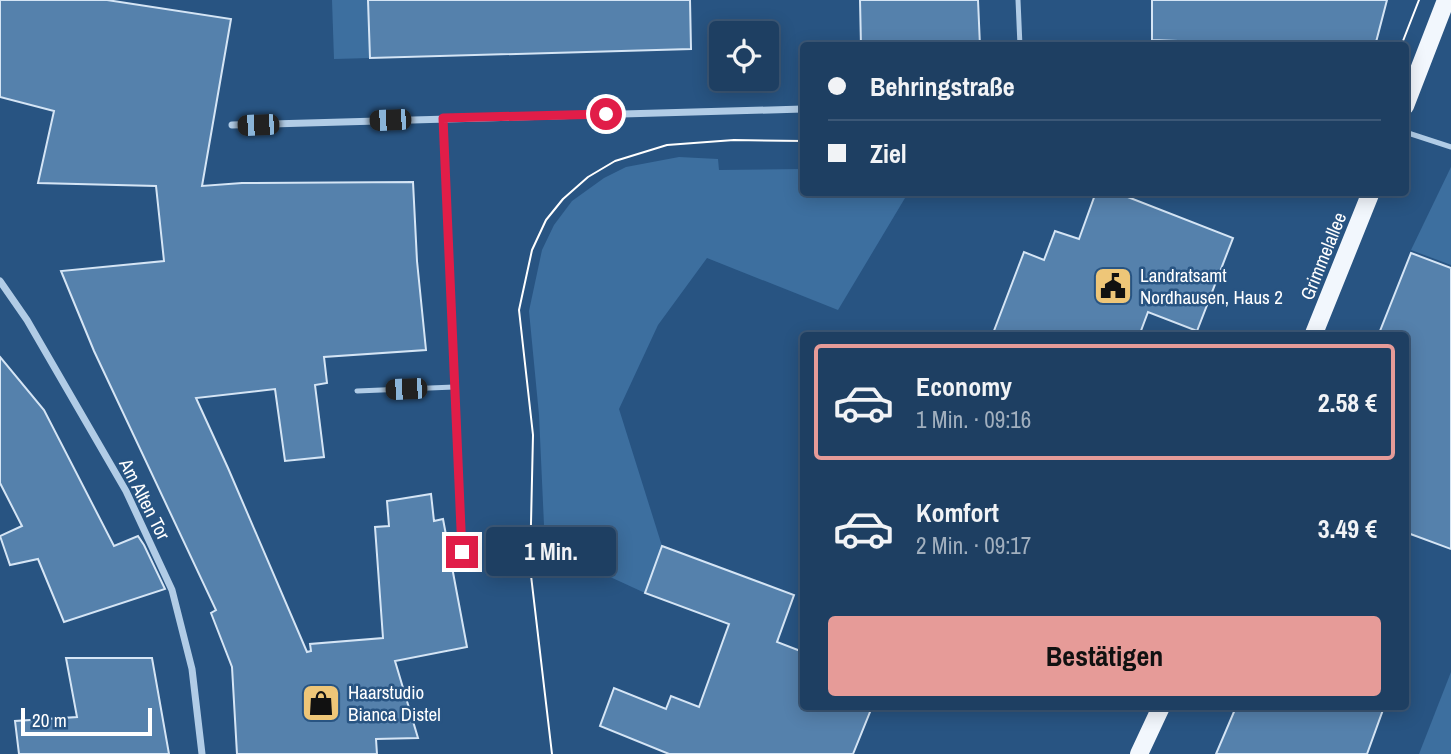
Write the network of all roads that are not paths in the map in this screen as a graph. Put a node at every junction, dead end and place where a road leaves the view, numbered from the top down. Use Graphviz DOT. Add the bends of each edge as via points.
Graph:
graph roads {
  1 [pos="1018,0"];
  2 [pos="1446,0"];
  3 [pos="1020,42"];
  4 [pos="1409,96"];
  5 [pos="800,109"];
  6 [pos="443,118"];
  7 [pos="232,125"];
  8 [pos="1409,133"];
  9 [pos="1451,147"];
  10 [pos="1369,196"];
  11 [pos="0,281"];
  12 [pos="1315,332"];
  13 [pos="454,387"];
  14 [pos="358,391"];
  15 [pos="462,552"];
  16 [pos="1160,710"];
  17 [pos="202,754"];
  18 [pos="1139,754"];
  1 -- 3 [label="lane"];
  2 -- 4 [label="main road"];
  5 -- 6 [label="street"];
  6 -- 7 [label="street"];
  6 -- 13 [label="lane"];
  8 -- 9 [label="lane"];
  10 -- 12 [label="main road, Grimmelallee"];
  11 -- 17 [label="street, Am Alten Tor" via="126,491 172,590 192,669"];
  13 -- 14 [label="lane"];
  13 -- 15 [label="lane"];
  16 -- 18 [label="main road"];
}
